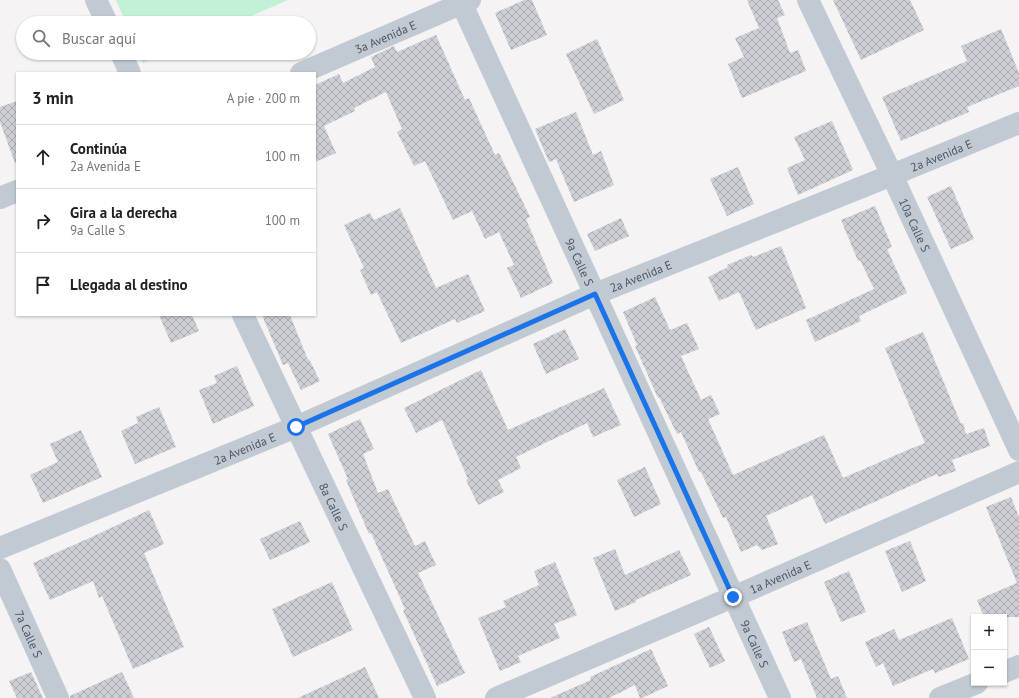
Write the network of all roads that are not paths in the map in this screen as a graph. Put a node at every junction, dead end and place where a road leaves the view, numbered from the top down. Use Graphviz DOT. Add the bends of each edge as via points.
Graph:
graph roads {
  1 [pos="96,0"];
  2 [pos="808,0"];
  3 [pos="464,1"];
  4 [pos="104,16"];
  5 [pos="124,60"];
  6 [pos="130,72"];
  7 [pos="303,72"];
  8 [pos="1019,123"];
  9 [pos="892,175"];
  10 [pos="16,191"];
  11 [pos="0,198"];
  12 [pos="595,294"];
  13 [pos="244,316"];
  14 [pos="296,427"];
  15 [pos="1019,450"];
  16 [pos="1019,472"];
  17 [pos="0,548"];
  18 [pos="0,569"];
  19 [pos="733,597"];
  20 [pos="1019,666"];
  21 [pos="1007,671"];
  22 [pos="971,685"];
  23 [pos="58,698"];
  24 [pos="424,698"];
  25 [pos="496,698"];
  26 [pos="780,698"];
  27 [pos="940,698"];
  1 -- 4 [label="street"];
  2 -- 9 [label="street, 10a Calle S"];
  3 -- 7 [label="street, 3a Avenida E"];
  3 -- 12 [label="street, 9a Calle S"];
  5 -- 6 [label="street"];
  8 -- 9 [label="street, 2a Avenida E"];
  9 -- 12 [label="street, 2a Avenida E"];
  9 -- 15 [label="street, 10a Calle S"];
  10 -- 11 [label="street"];
  12 -- 14 [label="street, 2a Avenida E"];
  12 -- 19 [label="street, 9a Calle S"];
  13 -- 14 [label="street, 8a Calle S"];
  14 -- 17 [label="street, 2a Avenida E"];
  14 -- 24 [label="street, 8a Calle S"];
  16 -- 19 [label="street, 1a Avenida E"];
  18 -- 23 [label="street, 7a Calle S"];
  19 -- 25 [label="street, 1a Avenida E"];
  19 -- 26 [label="street, 9a Calle S"];
  20 -- 21 [label="street"];
  22 -- 27 [label="street"];
}
